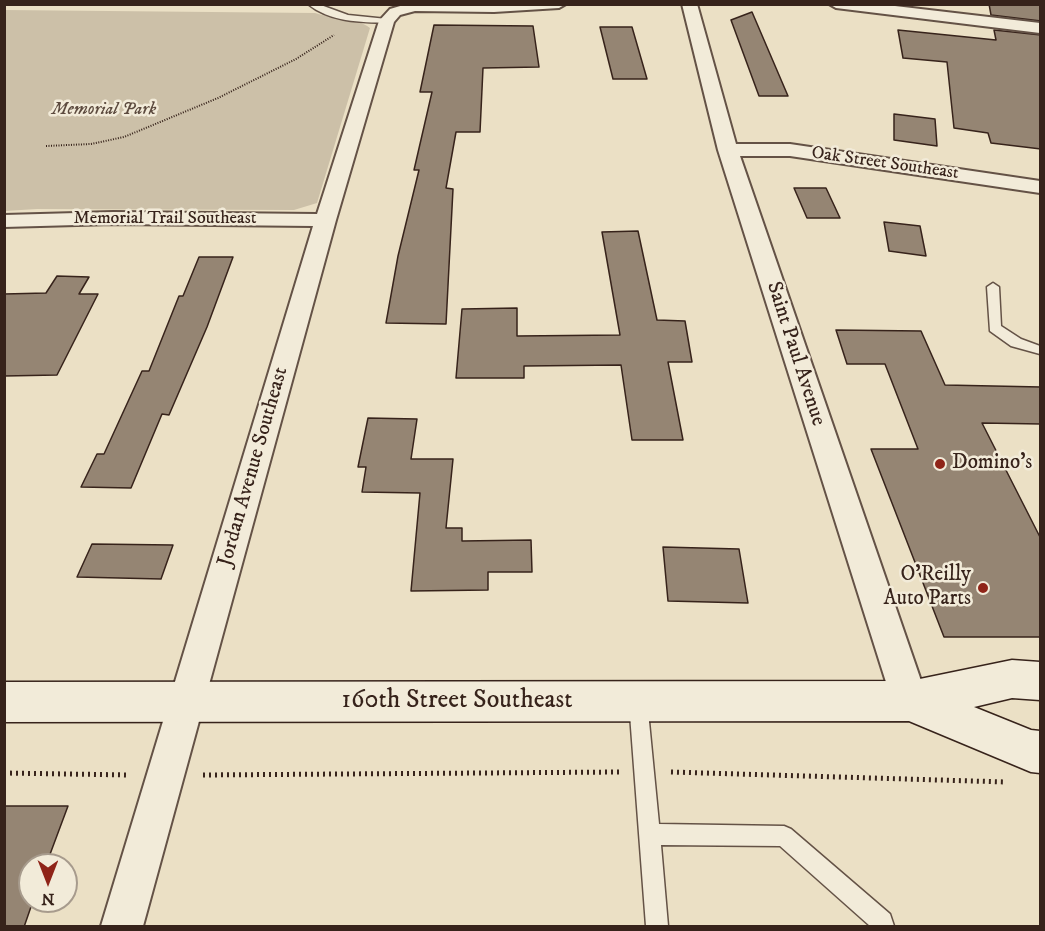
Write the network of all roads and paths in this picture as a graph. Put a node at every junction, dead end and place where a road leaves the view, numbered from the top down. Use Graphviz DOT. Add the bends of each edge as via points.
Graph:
graph roads {
  1 [pos="312,4"];
  2 [pos="559,4"];
  3 [pos="689,4"];
  4 [pos="836,4"];
  5 [pos="390,19"];
  6 [pos="1041,28"];
  7 [pos="46,146"];
  8 [pos="728,150"];
  9 [pos="1041,187"];
  10 [pos="325,220"];
  11 [pos="4,221"];
  12 [pos="993,287"];
  13 [pos="1041,350"];
  14 [pos="1041,681"];
  15 [pos="638,701"];
  16 [pos="910,701"];
  17 [pos="4,702"];
  18 [pos="187,702"];
  19 [pos="1029,767"];
  20 [pos="642,772"];
  21 [pos="4,773"];
  22 [pos="166,775"];
  23 [pos="648,834"];
  24 [pos="122,927"];
  25 [pos="657,927"];
  26 [pos="883,927"];
  1 -- 5 [label="lane" via="325,13 345,18"];
  2 -- 5 [label="street" via="416,8"];
  3 -- 8 [label="street, Saint Paul Avenue"];
  4 -- 6 [label="street"];
  5 -- 7 [label="path" via="350,25 267,74 124,136 91,144"];
  5 -- 10 [label="street, Jordan Avenue Southeast"];
  8 -- 9 [label="street, Oak Street Southeast" via="790,150"];
  8 -- 16 [label="street, Saint Paul Avenue"];
  10 -- 11 [label="street, Memorial Trail Southeast"];
  10 -- 18 [label="street, Jordan Avenue Southeast"];
  12 -- 13 [label="lane" via="995,328 1010,341"];
  14 -- 16 [label="street, 160th Street Southeast" via="1012,680"];
  15 -- 16 [label="street, 160th Street Southeast"];
  15 -- 18 [label="street, 160th Street Southeast"];
  15 -- 20 [label="lane"];
  16 -- 19 [label="street, 160th Street Southeast" via="1031,751"];
  17 -- 18 [label="street, 160th Street Southeast"];
  18 -- 22 [label="street, Jordan Avenue Southeast"];
  19 -- 20 [label="path"];
  20 -- 22 [label="path"];
  20 -- 23 [label="lane"];
  21 -- 22 [label="path"];
  22 -- 24 [label="street, Jordan Avenue Southeast"];
  23 -- 25 [label="lane"];
  23 -- 26 [label="lane" via="784,836 882,922"];
}
